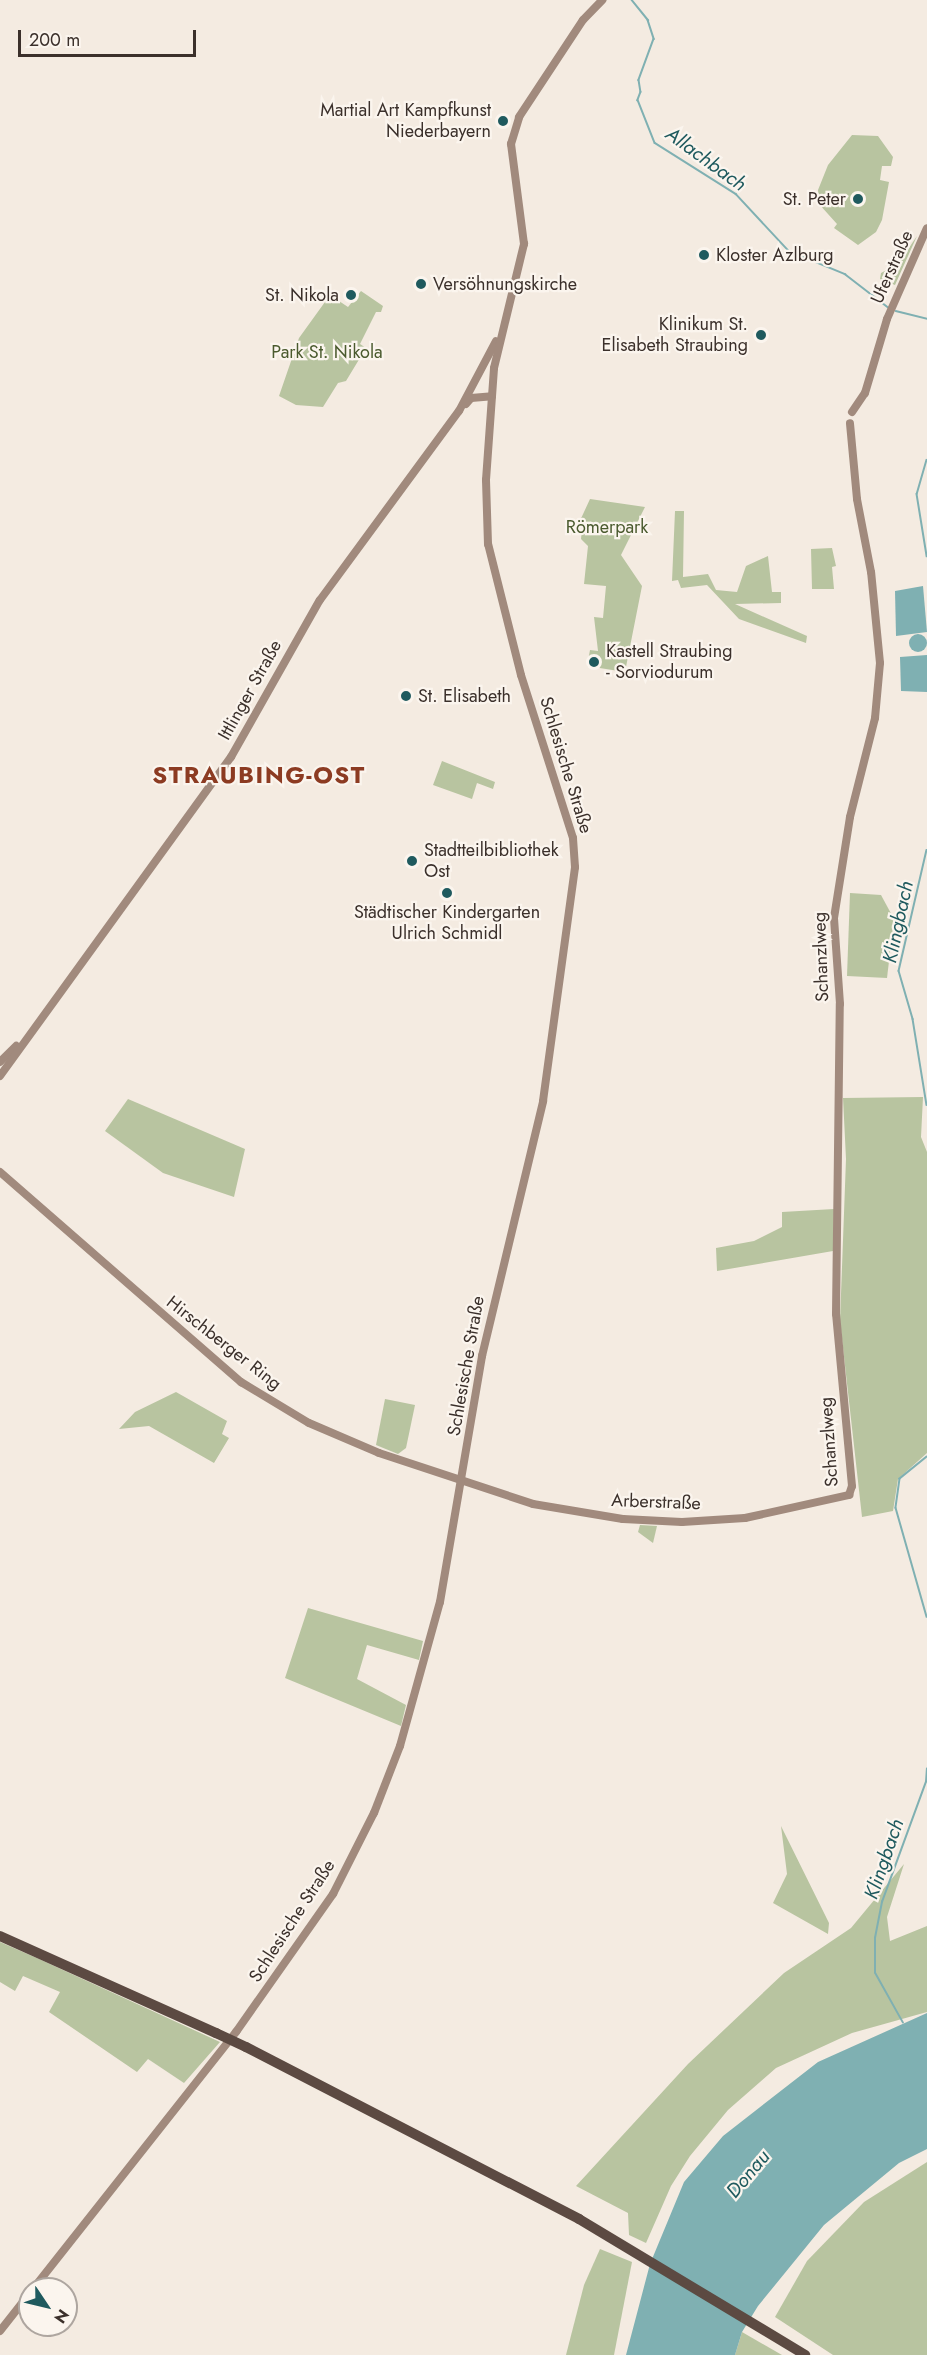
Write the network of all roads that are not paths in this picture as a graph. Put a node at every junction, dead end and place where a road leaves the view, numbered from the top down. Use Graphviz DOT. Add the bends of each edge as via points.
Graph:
graph roads {
  1 [pos="602,0"];
  2 [pos="927,228"];
  3 [pos="502,330"];
  4 [pos="498,347"];
  5 [pos="492,396"];
  6 [pos="459,411"];
  7 [pos="849,423"];
  8 [pos="23,1040"];
  9 [pos="0,1062"];
  10 [pos="0,1076"];
  11 [pos="0,1172"];
  12 [pos="463,1483"];
  13 [pos="849,1495"];
  14 [pos="0,1936"];
  15 [pos="42,2277"];
  16 [pos="18,2308"];
  17 [pos="0,2331"];
  18 [pos="806,2355"];
  1 -- 3 [label="street, Ittlinger Straße" via="583,20 513,132 511,159 524,244"];
  2 -- 7 [label="street, Uferstraße" via="886,319 868,384 853,410 845,415"];
  3 -- 4 [label="street, Ittlinger Straße"];
  3 -- 6 [label="street, Ittlinger Straße"];
  4 -- 5 [label="street, Schlesische Straße"];
  5 -- 6 [label="street, Ittlinger Straße" via="471,398"];
  5 -- 12 [label="street, Schlesische Straße" via="486,500 490,557 576,859 546,1087 487,1334"];
  6 -- 8 [label="street, Ittlinger Straße" via="320,600 241,742 200,802"];
  7 -- 13 [label="street, Schanzlweg" via="880,663 876,718 850,817 834,918 840,1004 841,1184 836,1314 852,1486"];
  8 -- 9 [label="street, Ittlinger Straße"];
  8 -- 10 [label="street, Ittlinger Straße"];
  11 -- 12 [label="street, Hirschberger Ring" via="186,1338 262,1396 334,1435"];
  12 -- 13 [label="street, Arberstraße" via="555,1509 663,1522 745,1518"];
  12 -- 15 [label="street, Schlesische Straße" via="444,1585 408,1723 374,1814 343,1877 236,2032"];
  14 -- 18 [label="highway, bridge" via="246,2047 604,2234"];
  16 -- 17 [label="street"];
}
